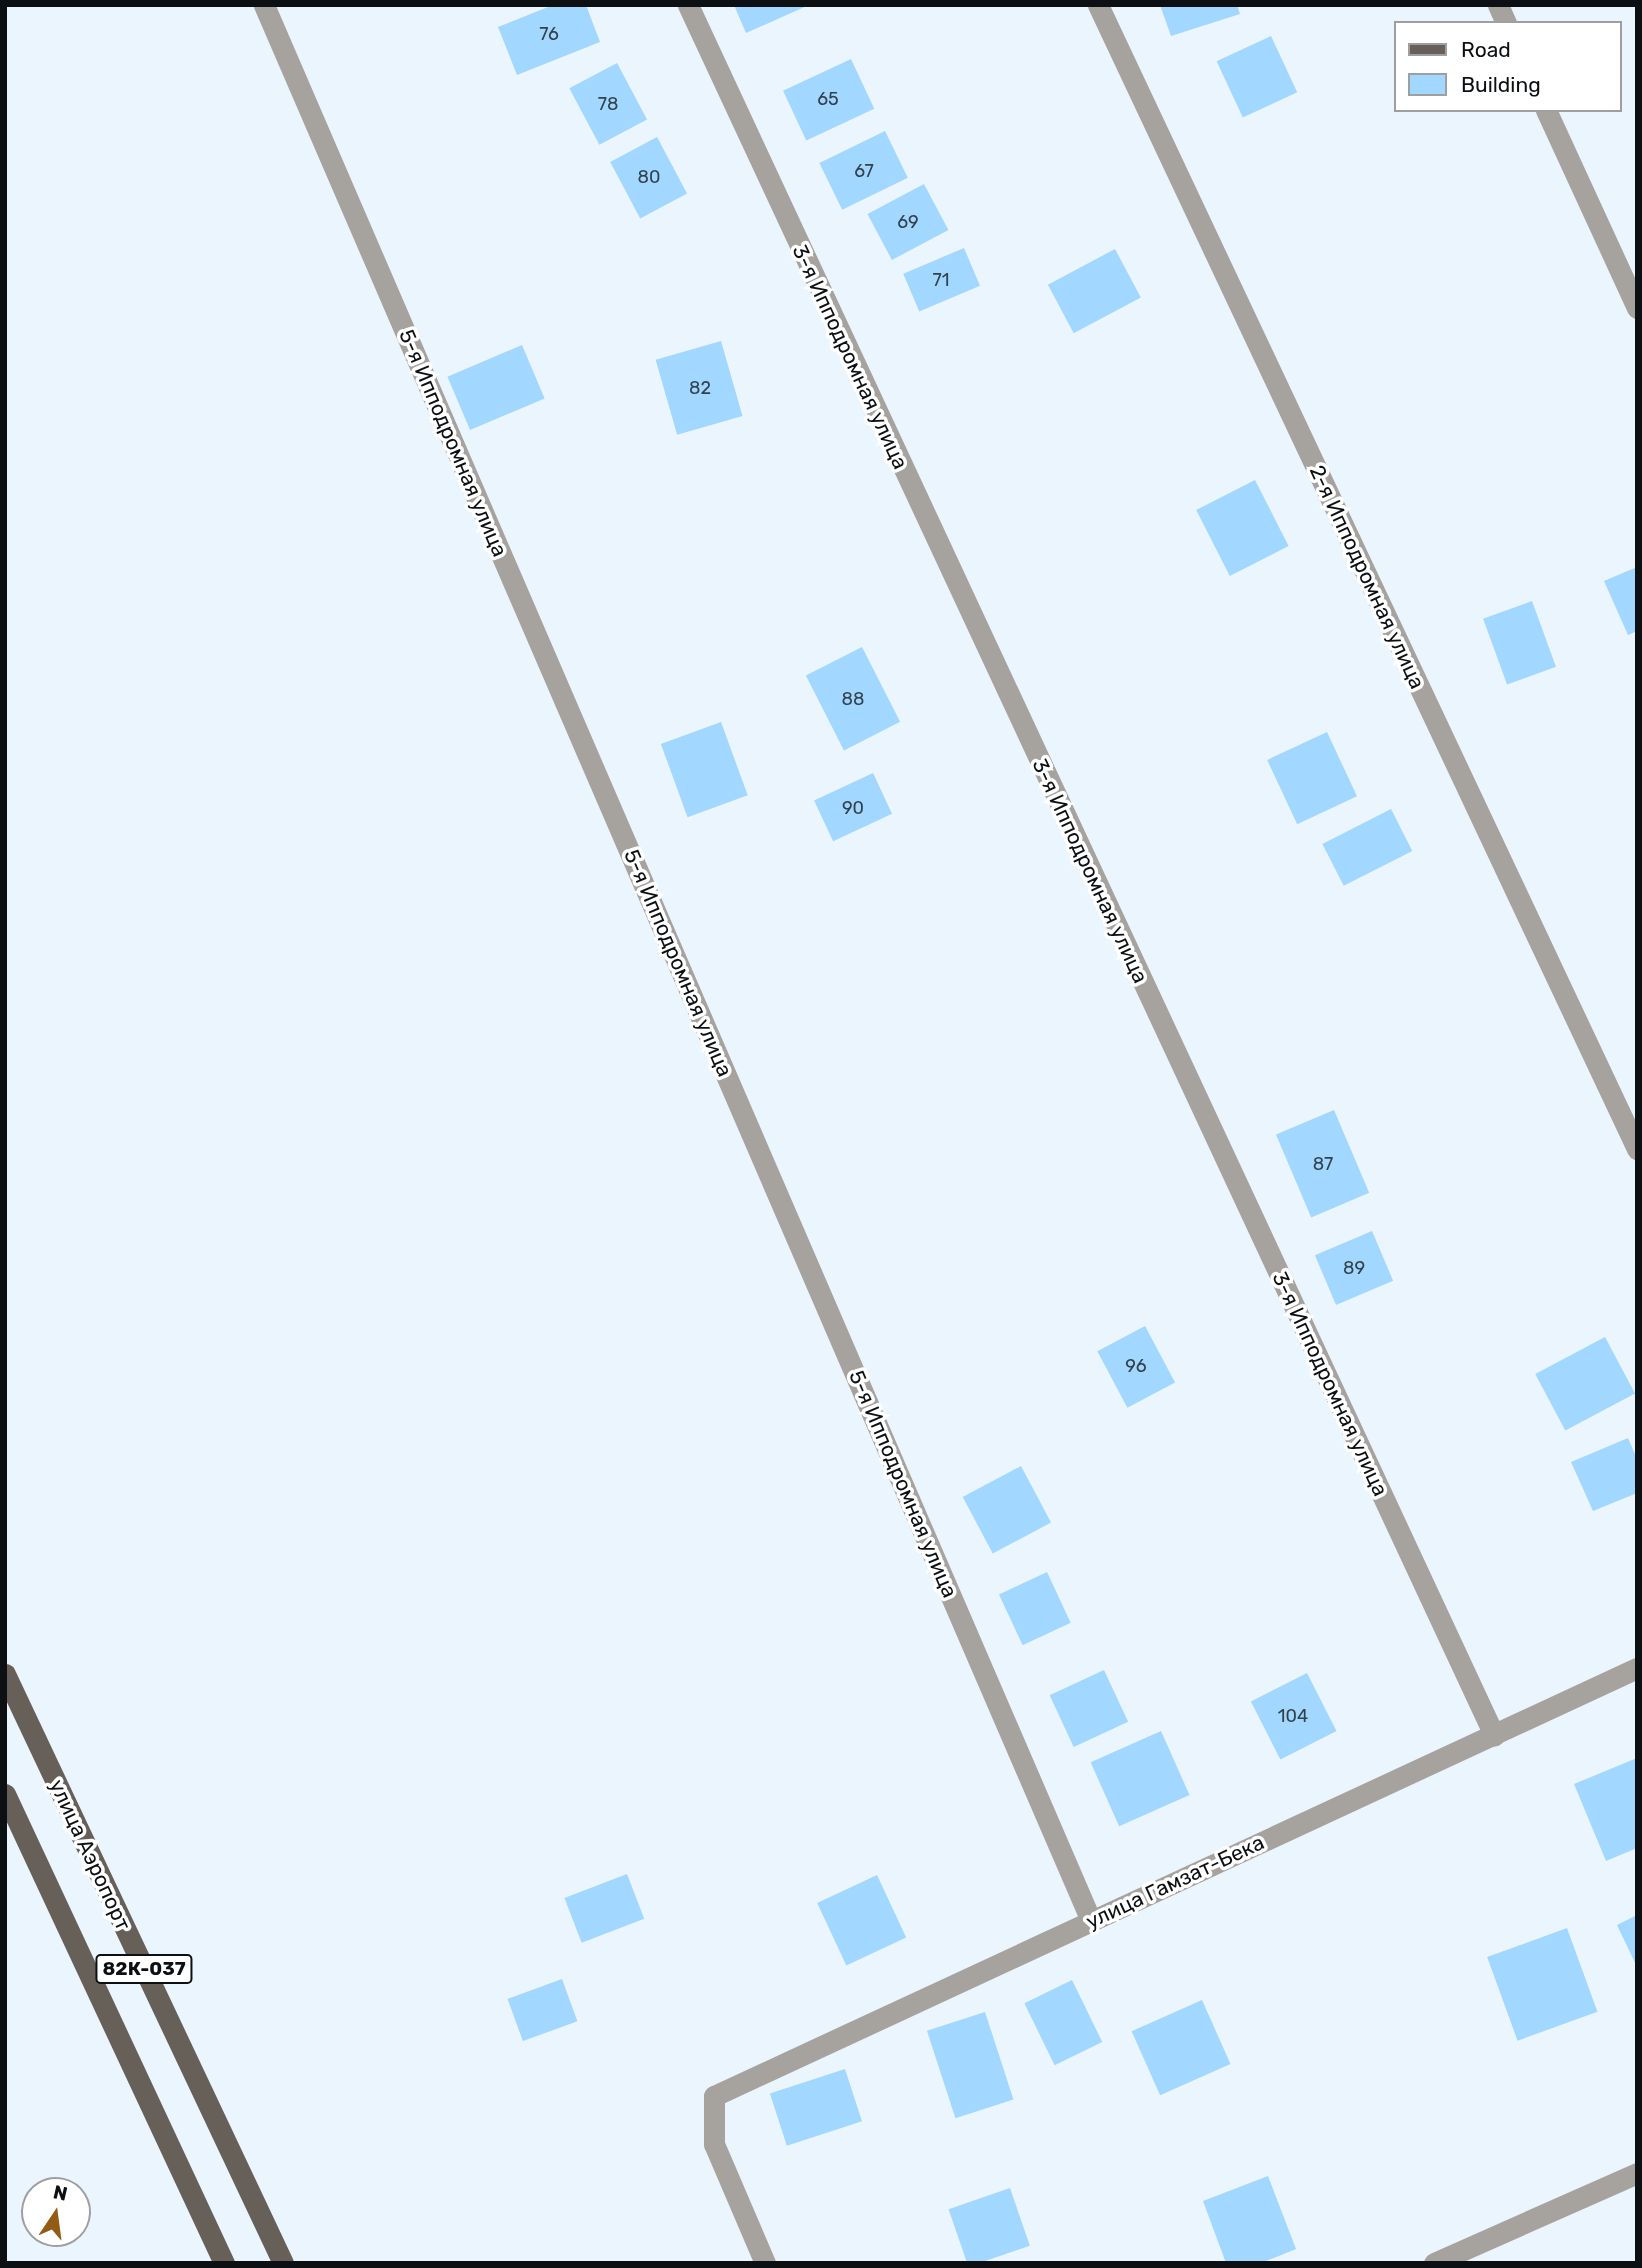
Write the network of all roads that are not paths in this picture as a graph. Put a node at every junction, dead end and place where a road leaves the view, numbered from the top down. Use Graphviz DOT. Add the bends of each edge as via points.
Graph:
graph roads {
  1 [pos="264,5"];
  2 [pos="688,5"];
  3 [pos="1098,5"];
  4 [pos="1498,5"];
  5 [pos="1505,21"];
  6 [pos="1547,112"];
  7 [pos="1637,308"];
  8 [pos="1637,1149"];
  9 [pos="1637,1668"];
  10 [pos="5,1674"];
  11 [pos="1494,1735"];
  12 [pos="5,1794"];
  13 [pos="1091,1921"];
  14 [pos="1637,2173"];
  15 [pos="224,2263"];
  16 [pos="283,2263"];
  17 [pos="765,2263"];
  18 [pos="1434,2263"];
  1 -- 13 [label="street, 5-я Ипподромная улица"];
  2 -- 11 [label="street, 3-я Ипподромная улица"];
  3 -- 8 [label="street, 2-я Ипподромная улица"];
  4 -- 5 [label="street"];
  6 -- 7 [label="street"];
  9 -- 11 [label="street, улица Гамзат-Бека"];
  10 -- 16 [label="main road, улица Аэропорт / 82К-037"];
  11 -- 13 [label="street, улица Гамзат-Бека"];
  12 -- 15 [label="main road"];
  13 -- 17 [label="street, улица Гамзат-Бека" via="714,2096 714,2144"];
  14 -- 18 [label="street"];
}
